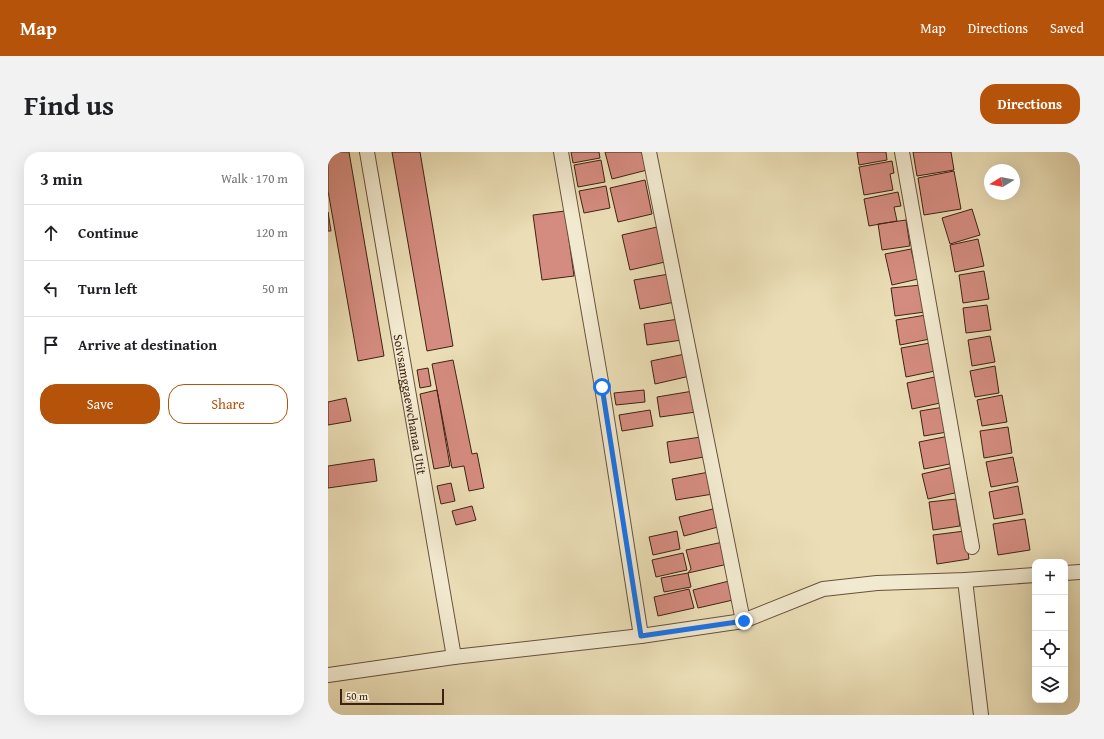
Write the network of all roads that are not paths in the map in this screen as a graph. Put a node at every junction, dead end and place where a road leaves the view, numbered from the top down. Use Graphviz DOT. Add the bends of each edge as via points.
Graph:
graph roads {
  1 [pos="368,152"];
  2 [pos="561,152"];
  3 [pos="649,152"];
  4 [pos="902,152"];
  5 [pos="972,547"];
  6 [pos="1080,572"];
  7 [pos="1068,573"];
  8 [pos="1032,575"];
  9 [pos="965,580"];
  10 [pos="744,621"];
  11 [pos="641,636"];
  12 [pos="454,657"];
  13 [pos="328,675"];
  14 [pos="981,715"];
  1 -- 12 [label="street, Soivsamggaewchanaa Utit"];
  2 -- 11 [label="street" via="602,387"];
  3 -- 10 [label="street"];
  4 -- 5 [label="street"];
  6 -- 7 [label="street"];
  8 -- 9 [label="street"];
  9 -- 10 [label="street" via="877,583 823,589"];
  9 -- 14 [label="street"];
  10 -- 11 [label="street"];
  11 -- 12 [label="street"];
  12 -- 13 [label="street"];
}
